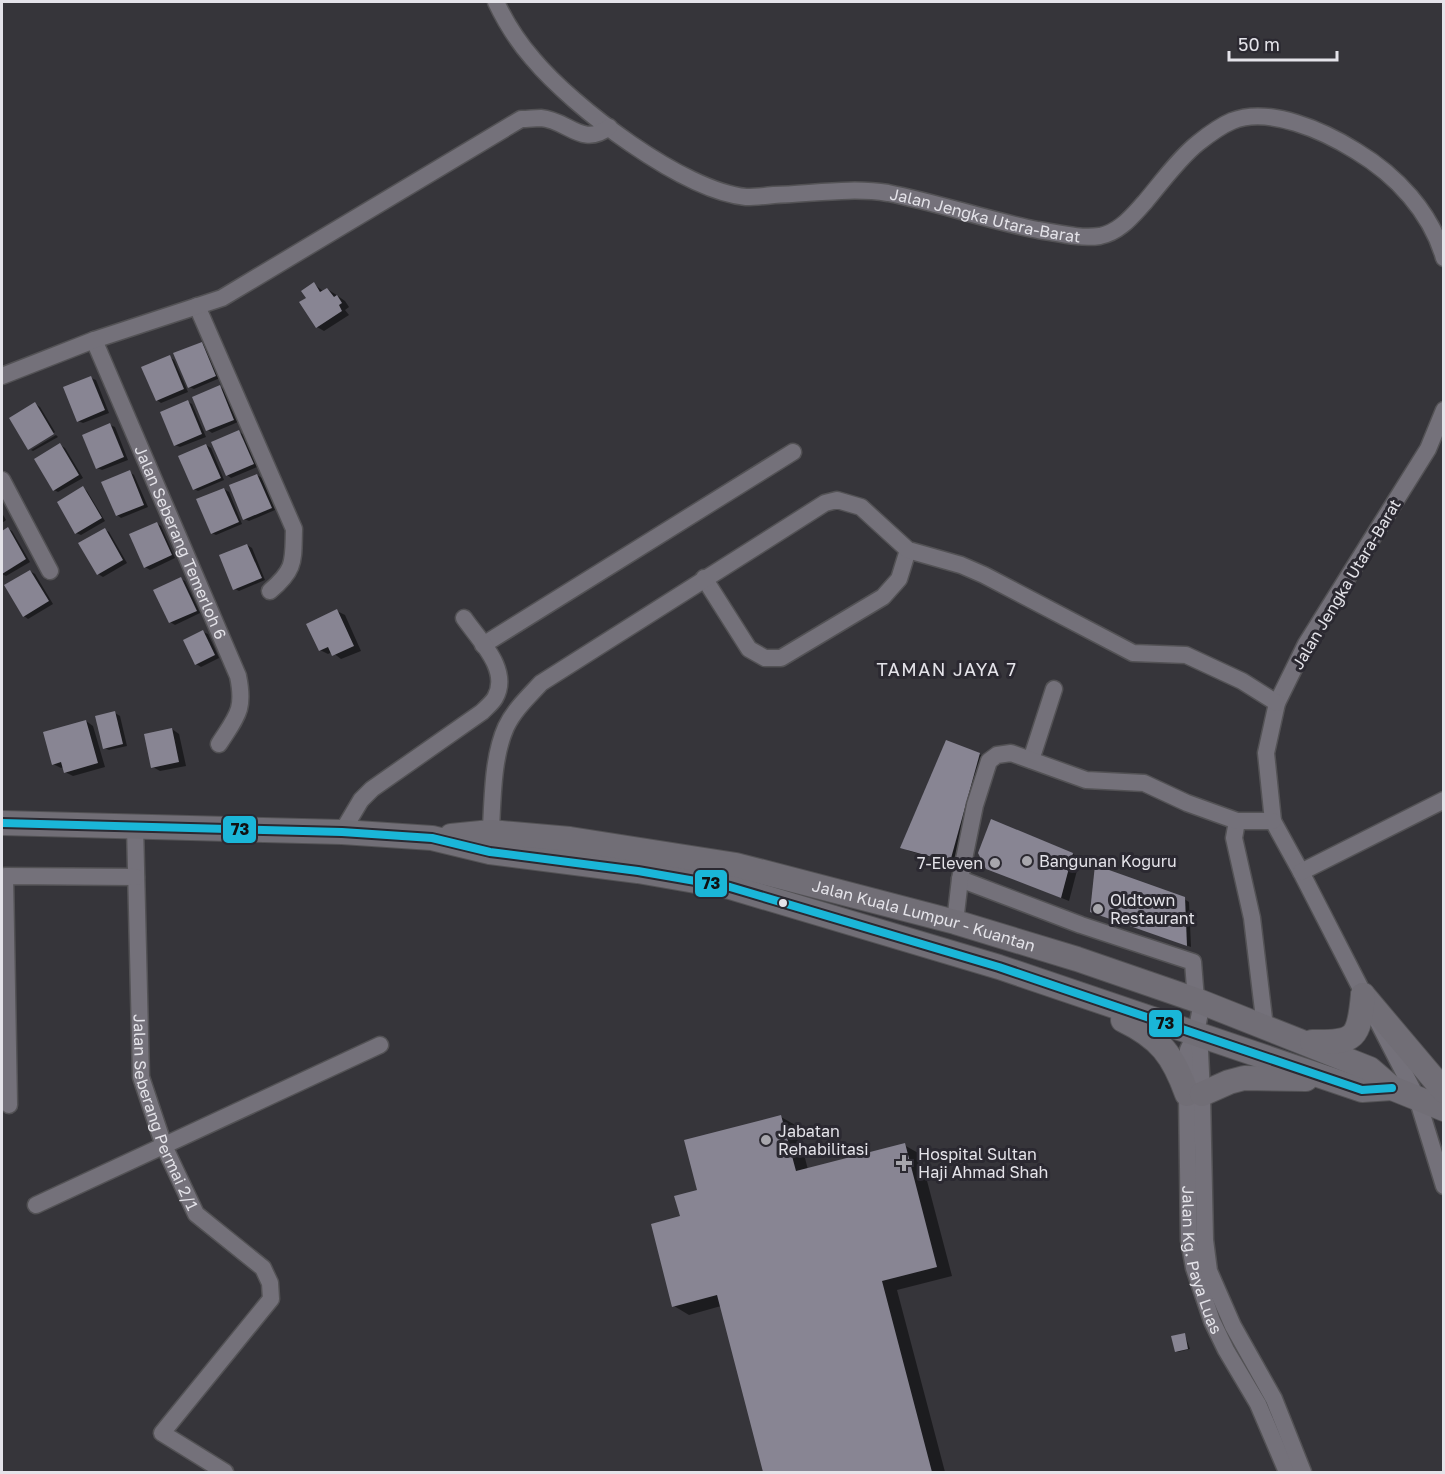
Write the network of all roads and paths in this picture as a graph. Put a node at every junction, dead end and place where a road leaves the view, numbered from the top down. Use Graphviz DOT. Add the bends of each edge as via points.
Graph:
graph roads {
  1 [pos="496,2"];
  2 [pos="609,127"];
  3 [pos="1443,258"];
  4 [pos="197,306"];
  5 [pos="94,340"];
  6 [pos="2,376"];
  7 [pos="1443,410"];
  8 [pos="793,452"];
  9 [pos="2,480"];
  10 [pos="908,550"];
  11 [pos="50,571"];
  12 [pos="704,578"];
  13 [pos="270,591"];
  14 [pos="464,618"];
  15 [pos="483,645"];
  16 [pos="1054,689"];
  17 [pos="1277,703"];
  18 [pos="219,744"];
  19 [pos="1031,760"];
  20 [pos="1443,800"];
  21 [pos="1237,821"];
  22 [pos="1273,821"];
  23 [pos="2,823"];
  24 [pos="135,826"];
  25 [pos="342,832"];
  26 [pos="490,842"];
  27 [pos="1301,872"];
  28 [pos="136,877"];
  29 [pos="960,879"];
  30 [pos="955,922"];
  31 [pos="4,971"];
  32 [pos="1058,987"];
  33 [pos="1363,995"];
  34 [pos="1199,1001"];
  35 [pos="1265,1027"];
  36 [pos="1196,1033"];
  37 [pos="1301,1041"];
  38 [pos="380,1045"];
  39 [pos="1335,1080"];
  40 [pos="1392,1088"];
  41 [pos="1443,1091"];
  42 [pos="1194,1094"];
  43 [pos="1417,1098"];
  44 [pos="9,1105"];
  45 [pos="1443,1108"];
  46 [pos="164,1146"];
  47 [pos="1443,1186"];
  48 [pos="36,1205"];
  49 [pos="225,1473"];
  50 [pos="1287,1473"];
  51 [pos="1302,1473"];
  1 -- 2 [label="street, Jalan Jengka Utara-Barat" via="532,58 563,90"];
  2 -- 3 [label="street, Jalan Jengka Utara-Barat" via="647,155 714,189 746,197 849,191 885,193 1060,234 1101,236 1128,221 1196,144 1214,131 1232,121 1270,117 1307,127 1372,161 1400,184 1422,212 1439,241"];
  2 -- 4 [label="street" via="600,135 586,136 543,118 521,119 222,298"];
  4 -- 5 [label="street"];
  4 -- 13 [label="street" via="294,529 292,565 285,578"];
  5 -- 6 [label="street"];
  5 -- 18 [label="street, Jalan Seberang Temerloh 6" via="238,676 240,711"];
  7 -- 17 [label="street, Jalan Jengka Utara-Barat" via="1428,449 1306,644"];
  8 -- 15 [label="street"];
  9 -- 11 [label="street"];
  10 -- 12 [label="street" via="861,507 837,500 825,503"];
  10 -- 12 [label="street" via="899,579 883,597 781,658 765,658 749,650"];
  10 -- 17 [label="street" via="984,575 1133,652 1186,655 1242,681"];
  12 -- 26 [label="street" via="541,683 518,708 499,748"];
  14 -- 15 [label="street"];
  15 -- 25 [label="street" via="495,663 500,681 495,697 482,712 372,789"];
  16 -- 19 [label="street"];
  17 -- 22 [label="street, Jalan Jengka Utara-Barat" via="1266,753"];
  19 -- 21 [label="street" via="1086,780 1144,783"];
  19 -- 29 [label="street" via="1011,753 989,761 975,805"];
  20 -- 27 [label="street"];
  21 -- 22 [label="street"];
  21 -- 35 [label="street" via="1234,838 1252,918"];
  22 -- 27 [label="street, Jalan Jengka Utara-Barat"];
  23 -- 24 [label="highway, Jalan Kuala Lumpur - Kuantan"];
  24 -- 25 [label="highway, Jalan Kuala Lumpur - Kuantan"];
  24 -- 28 [label="street, Jalan Seberang Permai 2/1"];
  25 -- 26 [label="highway, Jalan Kuala Lumpur - Kuantan"];
  26 -- 30 [label="highway, Jalan Kuala Lumpur - Kuantan" via="570,839 736,865"];
  26 -- 32 [label="highway, Jalan Kuala Lumpur - Kuantan" via="730,887"];
  27 -- 33 [label="street, Jalan Jengka Utara-Barat"];
  28 -- 31 [label="street" via="5,876"];
  28 -- 46 [label="street, Jalan Seberang Permai 2/1" via="141,1077"];
  29 -- 30 [label="street"];
  29 -- 34 [label="street, Jalan Kg. Paya Luas" via="1193,962"];
  30 -- 34 [label="highway, Jalan Kuala Lumpur - Kuantan"];
  31 -- 44 [label="street"];
  32 -- 36 [label="highway, Jalan Kuala Lumpur - Kuantan"];
  32 -- 42 [label="highway" via="1157,1040"];
  33 -- 37 [label="highway" via="1360,1024 1347,1039"];
  33 -- 41 [label="highway"];
  33 -- 43 [label="street, Jalan Jengka Utara-Barat"];
  34 -- 35 [label="highway, Jalan Kuala Lumpur - Kuantan"];
  34 -- 36 [label="street, Jalan Kg. Paya Luas"];
  35 -- 37 [label="highway, Jalan Kuala Lumpur - Kuantan"];
  36 -- 39 [label="highway, Jalan Kuala Lumpur - Kuantan"];
  36 -- 42 [label="street, Jalan Kg. Paya Luas" via="1200,1051"];
  37 -- 40 [label="highway, Jalan Kuala Lumpur - Kuantan" via="1370,1069"];
  38 -- 46 [label="street"];
  39 -- 40 [label="highway, Jalan Kuala Lumpur - Kuantan" via="1362,1090"];
  39 -- 42 [label="highway" via="1244,1078"];
  40 -- 43 [label="highway, Jalan Kuala Lumpur - Kuantan"];
  42 -- 50 [label="street, Jalan Kg. Paya Luas" via="1189,1240 1194,1268 1212,1321 1258,1404"];
  42 -- 51 [label="street, Jalan Kg. Paya Luas" via="1209,1271 1233,1326 1274,1399"];
  43 -- 45 [label="highway, Jalan Kuala Lumpur - Kuantan"];
  43 -- 47 [label="street, Jalan Jengka Utara-Barat"];
  46 -- 48 [label="street"];
  46 -- 49 [label="street, Jalan Seberang Permai 2/1" via="196,1214 263,1268 270,1282 271,1299 162,1433"];
}
